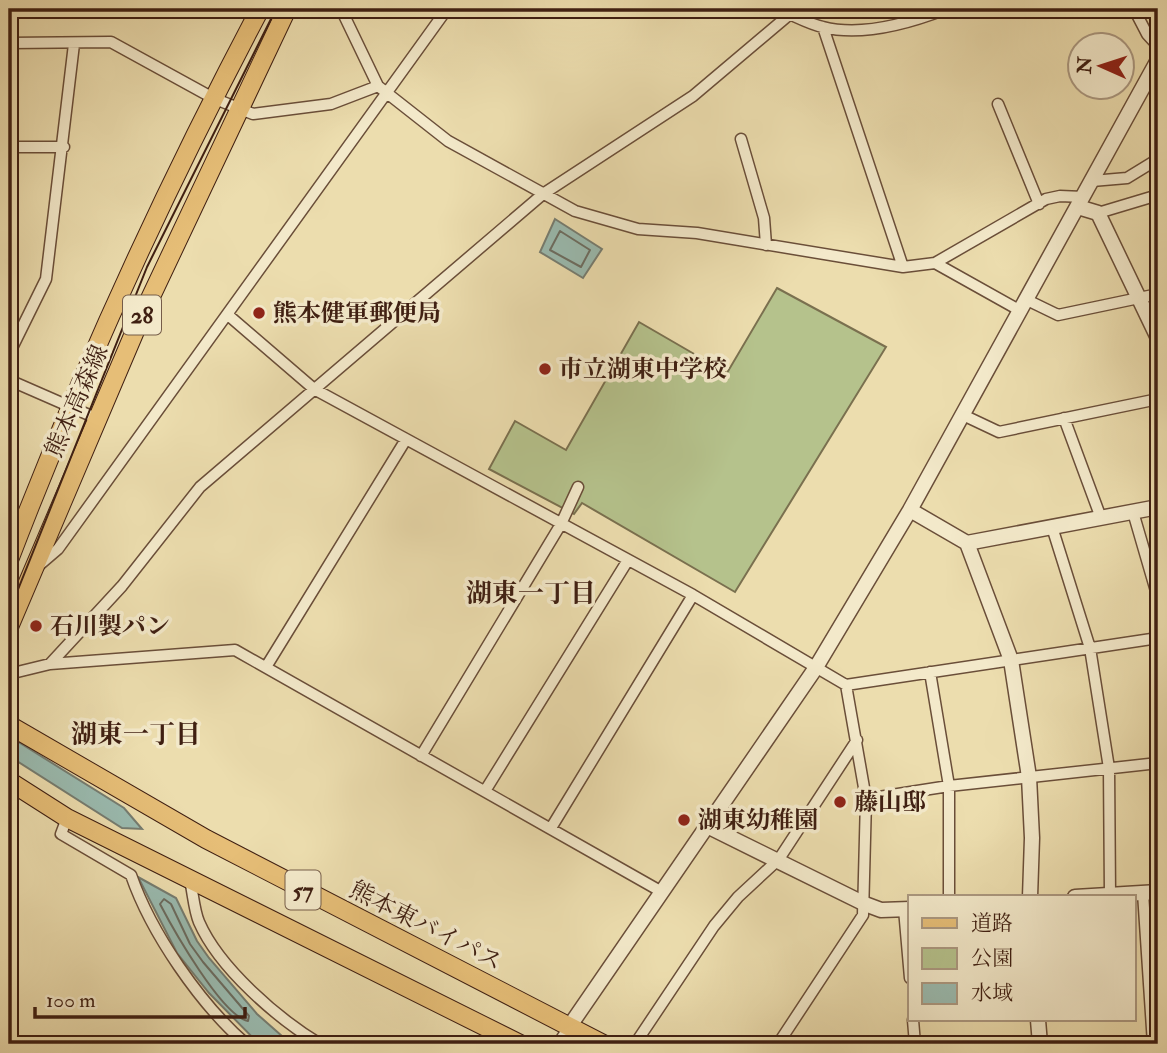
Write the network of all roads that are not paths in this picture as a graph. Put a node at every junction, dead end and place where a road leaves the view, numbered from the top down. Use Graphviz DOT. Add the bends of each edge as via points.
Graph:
graph roads {
  1 [pos="260,9"];
  2 [pos="287,9"];
  3 [pos="341,9"];
  4 [pos="447,9"];
  5 [pos="777,9"];
  6 [pos="946,9"];
  7 [pos="1134,9"];
  8 [pos="795,12"];
  9 [pos="823,27"];
  10 [pos="9,43"];
  11 [pos="74,44"];
  12 [pos="1158,46"];
  13 [pos="1158,60"];
  14 [pos="383,90"];
  15 [pos="213,98"];
  16 [pos="998,104"];
  17 [pos="238,110"];
  18 [pos="741,139"];
  19 [pos="9,147"];
  20 [pos="64,148"];
  21 [pos="1158,159"];
  22 [pos="1092,181"];
  23 [pos="543,194"];
  24 [pos="1158,195"];
  25 [pos="1080,202"];
  26 [pos="1039,204"];
  27 [pos="1098,213"];
  28 [pos="766,245"];
  29 [pos="935,263"];
  30 [pos="903,268"];
  31 [pos="1158,294"];
  32 [pos="1141,298"];
  33 [pos="1022,304"];
  34 [pos="228,315"];
  35 [pos="1158,338"];
  36 [pos="9,354"];
  37 [pos="9,380"];
  38 [pos="314,389"];
  39 [pos="1158,399"];
  40 [pos="71,407"];
  41 [pos="963,415"];
  42 [pos="96,418"];
  43 [pos="1064,418"];
  44 [pos="405,441"];
  45 [pos="578,487"];
  46 [pos="1158,507"];
  47 [pos="910,510"];
  48 [pos="1133,512"];
  49 [pos="1101,518"];
  50 [pos="561,524"];
  51 [pos="1052,527"];
  52 [pos="967,543"];
  53 [pos="9,560"];
  54 [pos="628,560"];
  55 [pos="28,576"];
  56 [pos="693,595"];
  57 [pos="1158,598"];
  58 [pos="9,627"];
  59 [pos="1158,638"];
  60 [pos="1090,648"];
  61 [pos="1011,660"];
  62 [pos="50,664"];
  63 [pos="266,667"];
  64 [pos="814,669"];
  65 [pos="930,672"];
  66 [pos="9,674"];
  67 [pos="846,685"];
  68 [pos="9,725"];
  69 [pos="857,740"];
  70 [pos="421,756"];
  71 [pos="1158,763"];
  72 [pos="1109,768"];
  73 [pos="1029,777"];
  74 [pos="9,782"];
  75 [pos="949,786"];
  76 [pos="485,791"];
  77 [pos="866,799"];
  78 [pos="67,818"];
  79 [pos="709,827"];
  80 [pos="551,828"];
  81 [pos="779,859"];
  82 [pos="190,880"];
  83 [pos="1158,891"];
  84 [pos="662,892"];
  85 [pos="1143,893"];
  86 [pos="949,895"];
  87 [pos="1030,895"];
  88 [pos="1110,895"];
  89 [pos="865,904"];
  90 [pos="907,909"];
  91 [pos="908,932"];
  92 [pos="913,1021"];
  93 [pos="1038,1021"];
  94 [pos="569,1027"];
  95 [pos="246,1044"];
  96 [pos="320,1044"];
  97 [pos="520,1044"];
  98 [pos="558,1044"];
  99 [pos="603,1044"];
  100 [pos="635,1044"];
  101 [pos="778,1044"];
  102 [pos="915,1044"];
  103 [pos="1040,1044"];
  104 [pos="1153,1044"];
  1 -- 15 [label="main road, 熊本高森線 / 28"];
  2 -- 17 [label="main road, 熊本高森線 / 28"];
  3 -- 14 [label="street"];
  4 -- 14 [label="street"];
  5 -- 8 [label="street"];
  6 -- 9 [label="street" via="863,30"];
  7 -- 12 [label="street"];
  8 -- 9 [label="street"];
  8 -- 23 [label="street" via="693,96"];
  9 -- 30 [label="street"];
  10 -- 11 [label="street"];
  11 -- 15 [label="street" via="111,42"];
  11 -- 20 [label="street"];
  13 -- 22 [label="street"];
  14 -- 17 [label="street" via="272,113"];
  14 -- 23 [label="street" via="448,141"];
  14 -- 34 [label="street"];
  15 -- 17 [label="street"];
  15 -- 40 [label="main road, 熊本高森線 / 28"];
  16 -- 26 [label="street"];
  17 -- 42 [label="main road, 熊本高森線 / 28"];
  18 -- 28 [label="street" via="764,218"];
  19 -- 20 [label="street"];
  20 -- 36 [label="street" via="46,279"];
  21 -- 22 [label="street" via="1128,178"];
  22 -- 25 [label="street"];
  23 -- 28 [label="street" via="575,211 638,229"];
  23 -- 38 [label="street"];
  24 -- 27 [label="street"];
  25 -- 26 [label="street" via="1060,196"];
  25 -- 27 [label="street"];
  25 -- 33 [label="street"];
  26 -- 29 [label="street"];
  27 -- 32 [label="street"];
  28 -- 30 [label="street"];
  29 -- 30 [label="street"];
  29 -- 33 [label="street"];
  31 -- 32 [label="street"];
  32 -- 33 [label="street" via="1058,315"];
  32 -- 35 [label="street"];
  33 -- 41 [label="street"];
  34 -- 38 [label="street"];
  34 -- 55 [label="street" via="58,549"];
  37 -- 40 [label="street"];
  38 -- 44 [label="street"];
  38 -- 62 [label="street" via="200,487 122,586"];
  39 -- 43 [label="street"];
  40 -- 42 [label="street"];
  40 -- 53 [label="main road, 熊本高森線 / 28"];
  41 -- 43 [label="street" via="999,432"];
  41 -- 47 [label="street"];
  42 -- 55 [label="main road, 熊本高森線 / 28"];
  43 -- 49 [label="street"];
  44 -- 50 [label="street"];
  44 -- 63 [label="street"];
  45 -- 50 [label="street"];
  46 -- 48 [label="street"];
  47 -- 52 [label="street"];
  47 -- 64 [label="street"];
  48 -- 49 [label="street"];
  48 -- 57 [label="street"];
  49 -- 51 [label="street"];
  50 -- 54 [label="street"];
  50 -- 70 [label="street"];
  51 -- 52 [label="street"];
  51 -- 60 [label="street"];
  52 -- 61 [label="street"];
  54 -- 56 [label="street"];
  54 -- 76 [label="street"];
  55 -- 58 [label="main road, 熊本高森線 / 28"];
  56 -- 64 [label="street"];
  56 -- 80 [label="street"];
  59 -- 60 [label="street"];
  60 -- 61 [label="street"];
  60 -- 72 [label="street"];
  61 -- 65 [label="street"];
  61 -- 73 [label="street"];
  62 -- 63 [label="street" via="235,650"];
  62 -- 66 [label="street"];
  63 -- 70 [label="street"];
  64 -- 67 [label="street"];
  64 -- 79 [label="street"];
  65 -- 67 [label="street"];
  65 -- 75 [label="street"];
  67 -- 69 [label="street"];
  68 -- 94 [label="main road, 熊本東バイパス / 57" via="219,845"];
  69 -- 77 [label="street"];
  69 -- 81 [label="street"];
  70 -- 76 [label="street"];
  71 -- 72 [label="street"];
  72 -- 73 [label="street"];
  72 -- 88 [label="street"];
  73 -- 75 [label="street"];
  73 -- 87 [label="street"];
  74 -- 78 [label="main road, 57"];
  75 -- 77 [label="street"];
  75 -- 86 [label="street"];
  76 -- 80 [label="street"];
  77 -- 89 [label="street"];
  78 -- 82 [label="main road, 57"];
  78 -- 95 [label="street" via="61,834 131,875 140,901 180,966"];
  79 -- 81 [label="street"];
  79 -- 84 [label="street"];
  80 -- 84 [label="street"];
  81 -- 89 [label="street"];
  81 -- 100 [label="street" via="714,926"];
  82 -- 96 [label="street" via="199,921 220,955 262,1000"];
  82 -- 97 [label="main road, 57"];
  83 -- 85 [label="street"];
  84 -- 94 [label="street"];
  85 -- 88 [label="street"];
  85 -- 104 [label="street"];
  89 -- 90 [label="street" via="881,910"];
  89 -- 101 [label="street" via="863,915"];
  90 -- 91 [label="street"];
  92 -- 102 [label="street"];
  93 -- 103 [label="street"];
  94 -- 98 [label="street"];
  94 -- 99 [label="main road, 熊本東バイパス / 57"];
}
